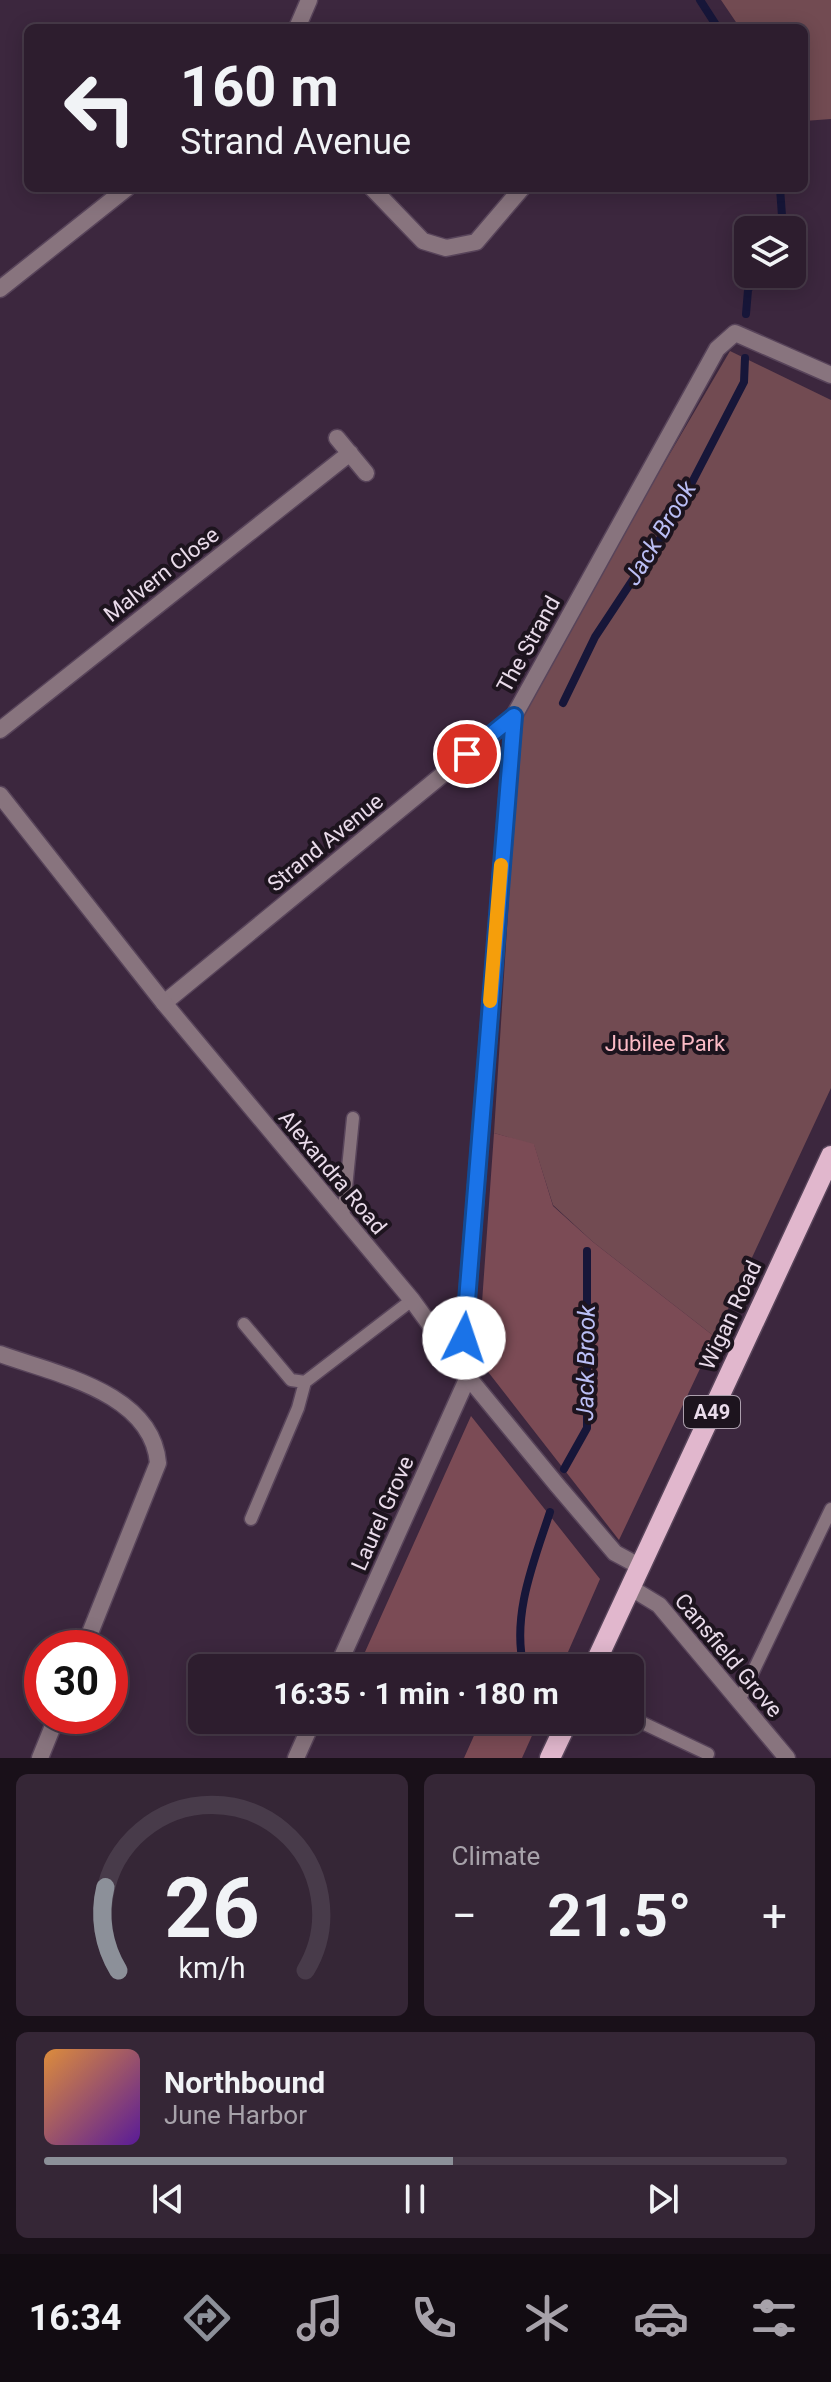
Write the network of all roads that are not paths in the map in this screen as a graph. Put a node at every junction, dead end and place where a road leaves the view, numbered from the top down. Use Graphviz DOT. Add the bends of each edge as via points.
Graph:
graph roads {
  1 [pos="309,0"];
  2 [pos="299,24"];
  3 [pos="122,192"];
  4 [pos="376,192"];
  5 [pos="519,192"];
  6 [pos="0,289"];
  7 [pos="831,375"];
  8 [pos="337,438"];
  9 [pos="350,453"];
  10 [pos="366,473"];
  11 [pos="514,716"];
  12 [pos="0,730"];
  13 [pos="0,795"];
  14 [pos="164,1003"];
  15 [pos="353,1118"];
  16 [pos="831,1156"];
  17 [pos="343,1218"];
  18 [pos="412,1300"];
  19 [pos="244,1324"];
  20 [pos="0,1354"];
  21 [pos="468,1377"];
  22 [pos="305,1382"];
  23 [pos="831,1509"];
  24 [pos="251,1519"];
  25 [pos="641,1567"];
  26 [pos="631,1588"];
  27 [pos="91,1630"];
  28 [pos="343,1654"];
  29 [pos="600,1654"];
  30 [pos="739,1701"];
  31 [pos="644,1724"];
  32 [pos="50,1734"];
  33 [pos="307,1734"];
  34 [pos="561,1734"];
  35 [pos="708,1754"];
  36 [pos="40,1758"];
  37 [pos="296,1758"];
  38 [pos="550,1758"];
  39 [pos="787,1758"];
  1 -- 2 [label="street"];
  3 -- 6 [label="street"];
  4 -- 5 [label="street" via="423,241 446,248 476,242"];
  7 -- 11 [label="street, The Strand" via="735,333 717,349"];
  8 -- 9 [label="street"];
  9 -- 10 [label="street"];
  9 -- 12 [label="street, Malvern Close"];
  11 -- 14 [label="street, Strand Avenue"];
  11 -- 21 [label="street, The Strand" via="464,1338"];
  13 -- 14 [label="street, Alexandra Road"];
  14 -- 17 [label="street, Alexandra Road"];
  15 -- 17 [label="lane"];
  16 -- 25 [label="main road, Wigan Road / A49"];
  17 -- 18 [label="street, Alexandra Road"];
  18 -- 21 [label="street, Alexandra Road"];
  18 -- 22 [label="lane"];
  19 -- 22 [label="lane" via="291,1380"];
  20 -- 27 [label="street" via="96,1389 135,1412 156,1447 158,1463"];
  21 -- 25 [label="street, Alexandra Road" via="610,1548"];
  21 -- 28 [label="street, Laurel Grove"];
  22 -- 24 [label="lane"];
  23 -- 30 [label="lane"];
  25 -- 26 [label="main road, Wigan Road / A49"];
  26 -- 29 [label="main road, Wigan Road / A49"];
  26 -- 30 [label="street, Cansfield Grove" via="659,1605"];
  30 -- 39 [label="street, Cansfield Grove"];
  31 -- 35 [label="lane"];
  32 -- 36 [label="street"];
  33 -- 37 [label="street"];
  34 -- 38 [label="main road"];
}
